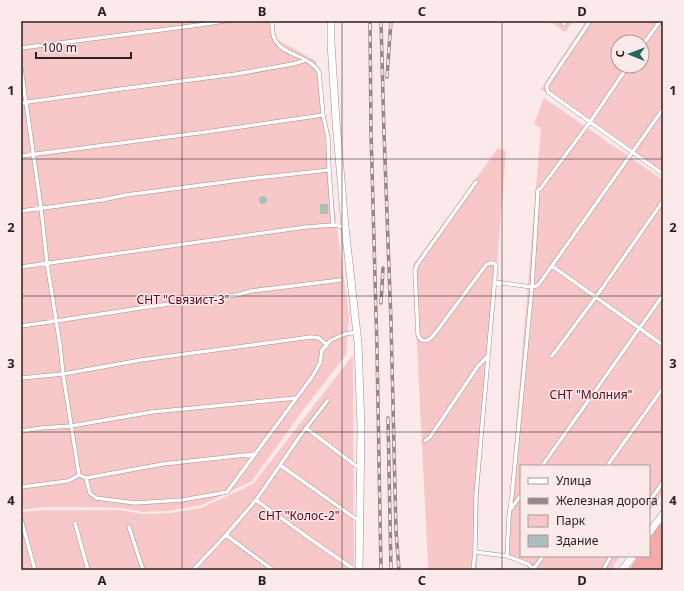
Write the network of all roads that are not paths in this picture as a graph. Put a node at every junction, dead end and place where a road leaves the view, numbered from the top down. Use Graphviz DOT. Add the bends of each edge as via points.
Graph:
graph roads {
  1 [pos="224,21"];
  2 [pos="272,21"];
  3 [pos="331,21"];
  4 [pos="590,21"];
  5 [pos="660,21"];
  6 [pos="650,35"];
  7 [pos="21,48"];
  8 [pos="306,60"];
  9 [pos="21,68"];
  10 [pos="623,74"];
  11 [pos="26,102"];
  12 [pos="21,103"];
  13 [pos="663,110"];
  14 [pos="323,115"];
  15 [pos="590,122"];
  16 [pos="633,152"];
  17 [pos="34,154"];
  18 [pos="21,156"];
  19 [pos="329,170"];
  20 [pos="663,174"];
  21 [pos="476,182"];
  22 [pos="663,201"];
  23 [pos="41,208"];
  24 [pos="21,211"];
  25 [pos="333,225"];
  26 [pos="345,227"];
  27 [pos="47,263"];
  28 [pos="552,266"];
  29 [pos="21,267"];
  30 [pos="341,280"];
  31 [pos="494,282"];
  32 [pos="532,287"];
  33 [pos="663,295"];
  34 [pos="596,297"];
  35 [pos="56,321"];
  36 [pos="21,326"];
  37 [pos="640,328"];
  38 [pos="357,332"];
  39 [pos="327,345"];
  40 [pos="663,345"];
  41 [pos="488,356"];
  42 [pos="552,356"];
  43 [pos="63,374"];
  44 [pos="21,378"];
  45 [pos="663,388"];
  46 [pos="296,398"];
  47 [pos="328,400"];
  48 [pos="71,426"];
  49 [pos="306,428"];
  50 [pos="21,431"];
  51 [pos="425,441"];
  52 [pos="255,454"];
  53 [pos="280,465"];
  54 [pos="543,465"];
  55 [pos="608,465"];
  56 [pos="360,469"];
  57 [pos="79,475"];
  58 [pos="86,478"];
  59 [pos="663,482"];
  60 [pos="21,487"];
  61 [pos="520,496"];
  62 [pos="256,500"];
  63 [pos="650,501"];
  64 [pos="510,511"];
  65 [pos="663,514"];
  66 [pos="21,519"];
  67 [pos="360,522"];
  68 [pos="74,523"];
  69 [pos="129,528"];
  70 [pos="650,532"];
  71 [pos="226,535"];
  72 [pos="475,552"];
  73 [pos="507,556"];
  74 [pos="542,557"];
  75 [pos="610,557"];
  76 [pos="632,557"];
  77 [pos="196,569"];
  78 [pos="35,570"];
  79 [pos="88,570"];
  80 [pos="143,570"];
  81 [pos="273,570"];
  82 [pos="355,570"];
  83 [pos="360,570"];
  84 [pos="473,570"];
  85 [pos="534,570"];
  86 [pos="603,570"];
  87 [pos="622,570"];
  1 -- 7 [label="lane"];
  2 -- 8 [label="lane" via="276,41"];
  3 -- 26 [label="street"];
  4 -- 15 [label="lane" via="547,85 548,92"];
  5 -- 6 [label="lane"];
  8 -- 11 [label="lane" via="236,74"];
  8 -- 14 [label="lane" via="319,72"];
  9 -- 11 [label="lane"];
  10 -- 15 [label="lane"];
  11 -- 12 [label="lane"];
  11 -- 17 [label="lane"];
  13 -- 16 [label="lane"];
  14 -- 17 [label="lane"];
  14 -- 19 [label="lane" via="328,138"];
  15 -- 16 [label="lane"];
  15 -- 32 [label="lane" via="538,190"];
  16 -- 20 [label="lane"];
  16 -- 28 [label="lane"];
  17 -- 18 [label="lane"];
  17 -- 23 [label="lane"];
  19 -- 23 [label="lane"];
  19 -- 25 [label="lane"];
  21 -- 31 [label="lane" via="416,267 420,339 428,341 433,336 490,263 496,265"];
  22 -- 34 [label="lane"];
  23 -- 24 [label="lane"];
  23 -- 27 [label="lane"];
  25 -- 26 [label="lane"];
  25 -- 27 [label="lane"];
  26 -- 38 [label="street"];
  27 -- 29 [label="lane"];
  27 -- 35 [label="lane"];
  28 -- 32 [label="lane" via="539,284"];
  28 -- 34 [label="lane"];
  30 -- 35 [label="lane"];
  31 -- 32 [label="lane"];
  31 -- 41 [label="lane"];
  32 -- 64 [label="lane"];
  33 -- 37 [label="lane"];
  34 -- 37 [label="lane"];
  34 -- 42 [label="lane"];
  35 -- 36 [label="lane"];
  35 -- 43 [label="lane"];
  37 -- 40 [label="lane"];
  37 -- 54 [label="lane"];
  38 -- 39 [label="lane" via="331,340"];
  38 -- 56 [label="street"];
  39 -- 43 [label="lane" via="319,338 311,337 141,360"];
  39 -- 46 [label="lane" via="322,350 320,363 312,377"];
  41 -- 51 [label="lane" via="482,360"];
  41 -- 72 [label="lane" via="476,495"];
  43 -- 44 [label="lane"];
  43 -- 48 [label="lane"];
  45 -- 55 [label="lane"];
  46 -- 48 [label="lane" via="152,412"];
  46 -- 52 [label="lane"];
  47 -- 49 [label="lane"];
  48 -- 50 [label="lane"];
  48 -- 57 [label="lane"];
  49 -- 53 [label="lane"];
  49 -- 56 [label="lane"];
  52 -- 58 [label="lane" via="163,464"];
  52 -- 58 [label="lane" via="226,492 182,500 135,504 96,498 90,493"];
  53 -- 62 [label="lane"];
  53 -- 67 [label="lane"];
  56 -- 67 [label="street"];
  57 -- 58 [label="lane"];
  57 -- 60 [label="lane" via="68,481"];
  59 -- 63 [label="lane"];
  61 -- 64 [label="lane"];
  62 -- 71 [label="lane"];
  62 -- 82 [label="lane"];
  64 -- 73 [label="lane"];
  65 -- 70 [label="street"];
  66 -- 78 [label="lane"];
  67 -- 83 [label="street"];
  68 -- 79 [label="lane"];
  69 -- 80 [label="lane"];
  71 -- 77 [label="lane"];
  71 -- 81 [label="lane"];
  72 -- 73 [label="lane"];
  72 -- 84 [label="lane"];
  73 -- 85 [label="lane" via="528,564"];
  74 -- 85 [label="lane"];
  75 -- 86 [label="lane"];
  76 -- 87 [label="street"];
}
